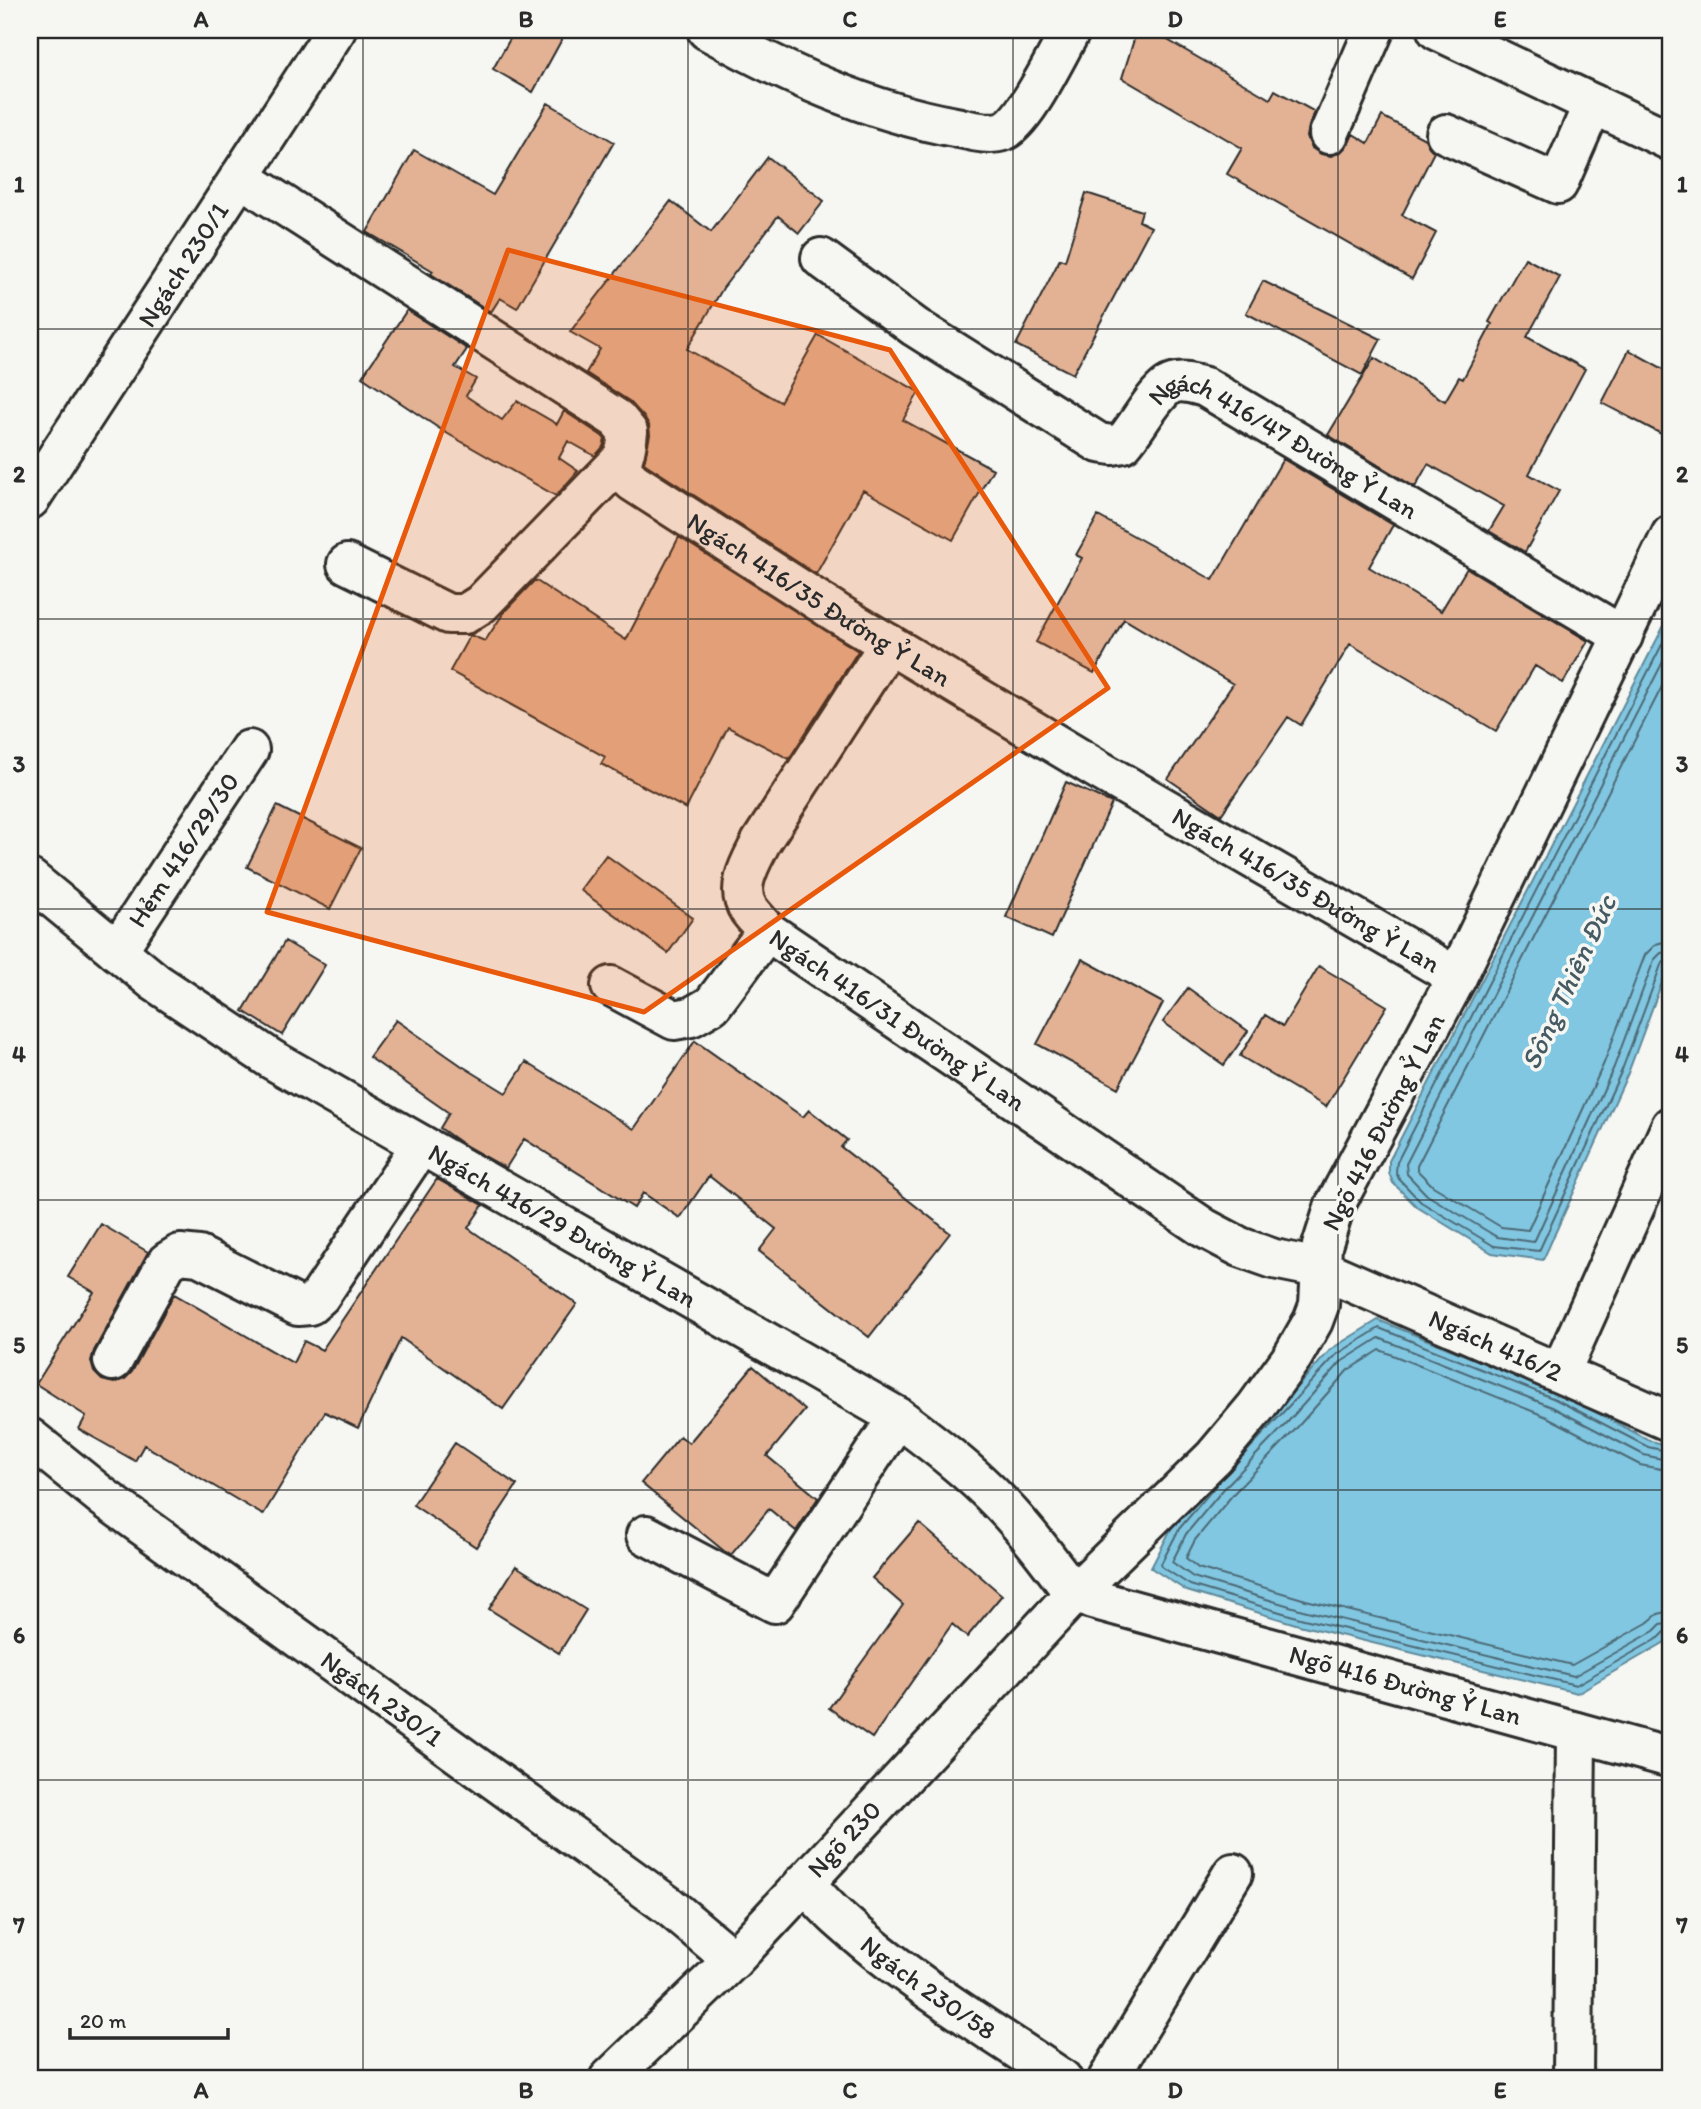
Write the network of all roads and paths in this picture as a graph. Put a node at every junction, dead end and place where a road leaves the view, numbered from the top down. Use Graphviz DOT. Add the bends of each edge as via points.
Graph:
graph roads {
  1 [pos="336,30"];
  2 [pos="707,30"];
  3 [pos="1071,30"];
  4 [pos="1374,30"];
  5 [pos="1437,30"];
  6 [pos="1593,104"];
  7 [pos="1329,134"];
  8 [pos="1446,134"];
  9 [pos="1671,141"];
  10 [pos="240,177"];
  11 [pos="821,258"];
  12 [pos="620,461"];
  13 [pos="30,499"];
  14 [pos="1671,535"];
  15 [pos="347,564"];
  16 [pos="1623,636"];
  17 [pos="889,644"];
  18 [pos="249,750"];
  19 [pos="33,890"];
  20 [pos="767,931"];
  21 [pos="117,951"];
  22 [pos="1457,978"];
  23 [pos="611,986"];
  24 [pos="1671,1126"];
  25 [pos="421,1145"];
  26 [pos="1320,1268"];
  27 [pos="113,1361"];
  28 [pos="1560,1373"];
  29 [pos="898,1417"];
  30 [pos="1671,1422"];
  31 [pos="30,1438"];
  32 [pos="646,1535"];
  33 [pos="1074,1594"];
  34 [pos="1576,1732"];
  35 [pos="1671,1758"];
  36 [pos="1233,1873"];
  37 [pos="804,1883"];
  38 [pos="733,1959"];
  39 [pos="609,2079"];
  40 [pos="1062,2079"];
  41 [pos="1108,2079"];
  42 [pos="1573,2079"];
  1 -- 10 [label="street, Ngách 230/1"];
  2 -- 3 [label="street" via="836,94 928,122 986,133 1015,123"];
  4 -- 7 [label="street"];
  5 -- 6 [label="street"];
  6 -- 8 [label="street" via="1558,184"];
  6 -- 9 [label="street"];
  10 -- 12 [label="street" via="617,419 628,432"];
  10 -- 13 [label="street, Ngách 230/1"];
  11 -- 16 [label="street, Ngách 416/47 Đường Ỷ Lan" via="915,327 1099,443 1123,443 1169,385 1189,382 1205,387"];
  12 -- 15 [label="street" via="481,604 465,614 448,614"];
  12 -- 17 [label="street, Ngách 416/35 Đường Ỷ Lan" via="622,472 633,482"];
  14 -- 16 [label="street, Ngõ 416 Đường Ỷ Lan"];
  16 -- 22 [label="street, Ngõ 416 Đường Ỷ Lan"];
  17 -- 20 [label="street, Ngách 416/31 Đường Ỷ Lan" via="746,872 742,894"];
  17 -- 22 [label="street, Ngách 416/35 Đường Ỷ Lan"];
  18 -- 21 [label="street, Hẻm 416/29/30"];
  19 -- 21 [label="street, Ngách 416/29 Đường Ỷ Lan"];
  20 -- 23 [label="street" via="712,1004 691,1017 674,1020"];
  20 -- 26 [label="street, Ngách 416/31 Đường Ỷ Lan" via="1204,1228 1274,1259"];
  21 -- 25 [label="street, Ngách 416/29 Đường Ỷ Lan" via="155,982 271,1059"];
  22 -- 26 [label="street, Ngõ 416 Đường Ỷ Lan" via="1335,1205"];
  24 -- 28 [label="street"];
  25 -- 27 [label="street" via="310,1305 298,1306 199,1256 180,1254 167,1262"];
  25 -- 29 [label="street, Ngách 416/29 Đường Ỷ Lan"];
  26 -- 28 [label="street, Ngách 416/2"];
  26 -- 33 [label="street, Ngõ 416 Đường Ỷ Lan" via="1319,1305 1312,1321 1256,1407 1214,1457"];
  28 -- 30 [label="street, Ngách 416/2"];
  29 -- 32 [label="street" via="775,1603"];
  29 -- 33 [label="street, Ngách 416/29 Đường Ỷ Lan" via="1001,1503"];
  31 -- 38 [label="street, Ngách 230/1" via="114,1505 669,1906"];
  33 -- 34 [label="street, Ngõ 416 Đường Ỷ Lan"];
  33 -- 37 [label="street, Ngõ 230"];
  34 -- 35 [label="street, Ngõ 416 Đường Ỷ Lan"];
  34 -- 42 [label="street"];
  36 -- 41 [label="street"];
  37 -- 38 [label="street, Ngõ 230"];
  37 -- 40 [label="street, Ngách 230/58" via="837,1917 912,1977"];
  38 -- 39 [label="street, Ngõ 230"];
}
